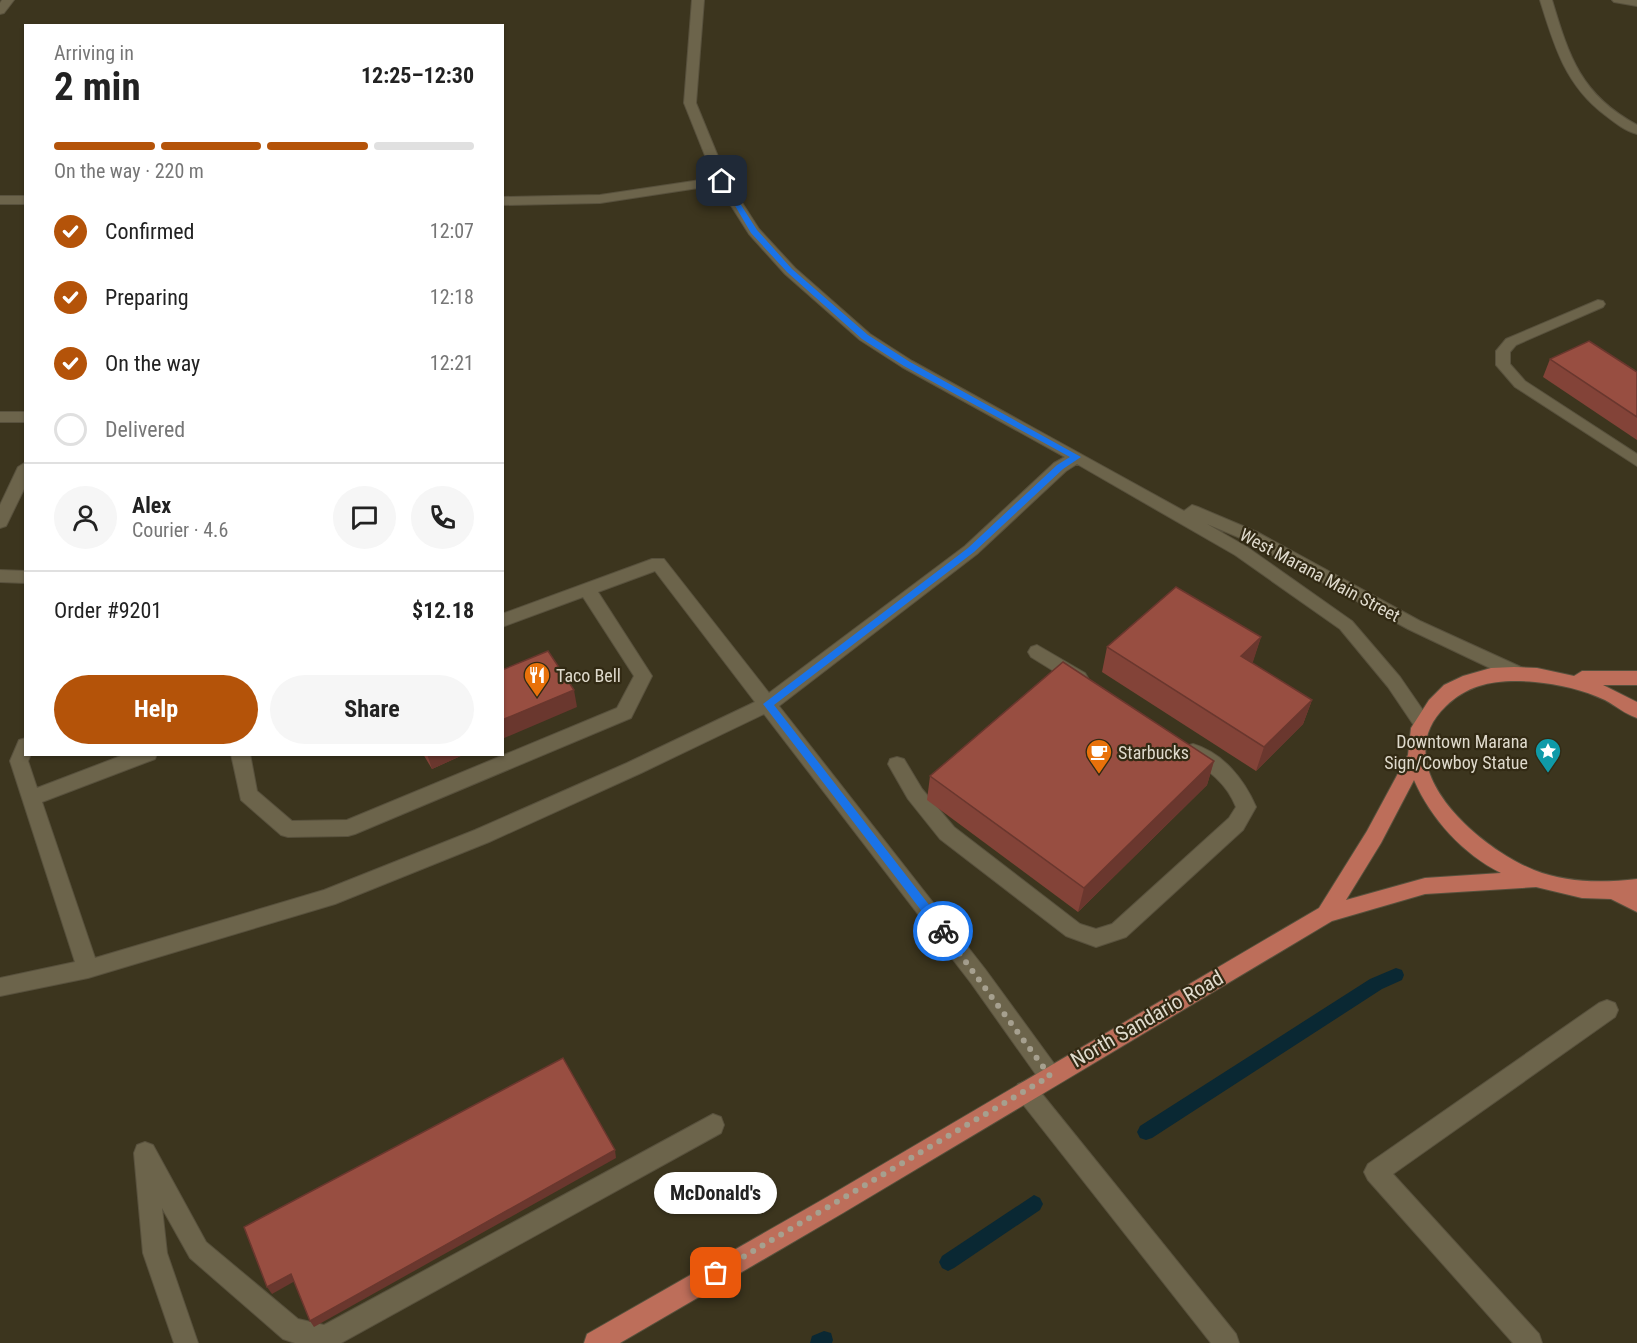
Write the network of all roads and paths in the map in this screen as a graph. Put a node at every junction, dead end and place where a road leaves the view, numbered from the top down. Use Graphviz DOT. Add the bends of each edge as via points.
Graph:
graph roads {
  1 [pos="8,0"];
  2 [pos="698,0"];
  3 [pos="1546,0"];
  4 [pos="1618,0"];
  5 [pos="1637,3"];
  6 [pos="0,11"];
  7 [pos="1637,130"];
  8 [pos="722,181"];
  9 [pos="0,200"];
  10 [pos="24,200"];
  11 [pos="504,201"];
  12 [pos="1598,304"];
  13 [pos="0,417"];
  14 [pos="24,417"];
  15 [pos="1077,457"];
  16 [pos="1637,461"];
  17 [pos="24,471"];
  18 [pos="1121,481"];
  19 [pos="1,520"];
  20 [pos="0,576"];
  21 [pos="24,578"];
  22 [pos="587,589"];
  23 [pos="504,620"];
  24 [pos="1037,652"];
  25 [pos="1517,672"];
  26 [pos="1562,678"];
  27 [pos="1637,678"];
  28 [pos="1098,690"];
  29 [pos="768,704"];
  30 [pos="1637,711"];
  31 [pos="1422,722"];
  32 [pos="1178,742"];
  33 [pos="24,750"];
  34 [pos="1417,755"];
  35 [pos="142,756"];
  36 [pos="240,756"];
  37 [pos="897,764"];
  38 [pos="31,798"];
  39 [pos="1535,879"];
  40 [pos="1637,887"];
  41 [pos="1616,892"];
  42 [pos="1637,903"];
  43 [pos="1326,914"];
  44 [pos="88,969"];
  45 [pos="0,987"];
  46 [pos="1606,1010"];
  47 [pos="1050,1076"];
  48 [pos="1026,1091"];
  49 [pos="713,1125"];
  50 [pos="620,1336"];
  51 [pos="321,1340"];
  52 [pos="186,1343"];
  53 [pos="596,1343"];
  54 [pos="1227,1343"];
  55 [pos="1530,1343"];
  1 -- 6 [label="street"];
  2 -- 8 [label="street, West Marana Main Street" via="690,103"];
  3 -- 7 [label="street" via="1576,80 1615,119"];
  4 -- 5 [label="street"];
  8 -- 11 [label="street" via="600,199"];
  8 -- 15 [label="street, West Marana Main Street" via="754,231 790,271 865,337"];
  9 -- 10 [label="street"];
  12 -- 16 [label="street" via="1511,342 1503,351 1503,364 1521,384"];
  13 -- 14 [label="street"];
  15 -- 18 [label="street, West Marana Main Street"];
  15 -- 29 [label="street" via="1060,467 971,550"];
  17 -- 19 [label="street"];
  18 -- 25 [label="street, West Marana Main Street" via="1251,536 1414,625"];
  18 -- 31 [label="street, West Marana Main Street" via="1241,550 1346,625"];
  20 -- 21 [label="street"];
  22 -- 23 [label="street"];
  22 -- 29 [label="street" via="658,562"];
  22 -- 36 [label="street" via="643,676 624,713 348,828 288,829 249,795"];
  24 -- 28 [label="street"];
  25 -- 26 [label="main road"];
  25 -- 31 [label="main road" via="1475,678 1442,695"];
  26 -- 27 [label="main road"];
  26 -- 30 [label="main road" via="1604,692"];
  29 -- 44 [label="street" via="482,836 328,898"];
  29 -- 47 [label="street" via="978,976"];
  31 -- 34 [label="main road"];
  32 -- 37 [label="street" via="1218,767 1239,788 1246,807 1236,824 1119,932 1096,938 1073,930 947,833 915,794"];
  33 -- 38 [label="street" via="19,761"];
  34 -- 39 [label="main road" via="1427,790 1452,825 1489,856"];
  34 -- 43 [label="main road, North Sandario Road" via="1374,837"];
  35 -- 38 [label="street"];
  38 -- 44 [label="street"];
  39 -- 41 [label="main road" via="1576,890"];
  39 -- 43 [label="main road, North Sandario Road" via="1425,886"];
  40 -- 41 [label="main road"];
  41 -- 42 [label="main road"];
  43 -- 47 [label="main road, North Sandario Road"];
  44 -- 45 [label="street"];
  46 -- 55 [label="street" via="1376,1172"];
  47 -- 48 [label="main road, North Sandario Road"];
  48 -- 50 [label="main road, North Sandario Road"];
  48 -- 54 [label="street"];
  49 -- 51 [label="street"];
  50 -- 53 [label="main road, North Sandario Road"];
  51 -- 52 [label="street" via="292,1330 198,1250 145,1153 155,1253"];
}
